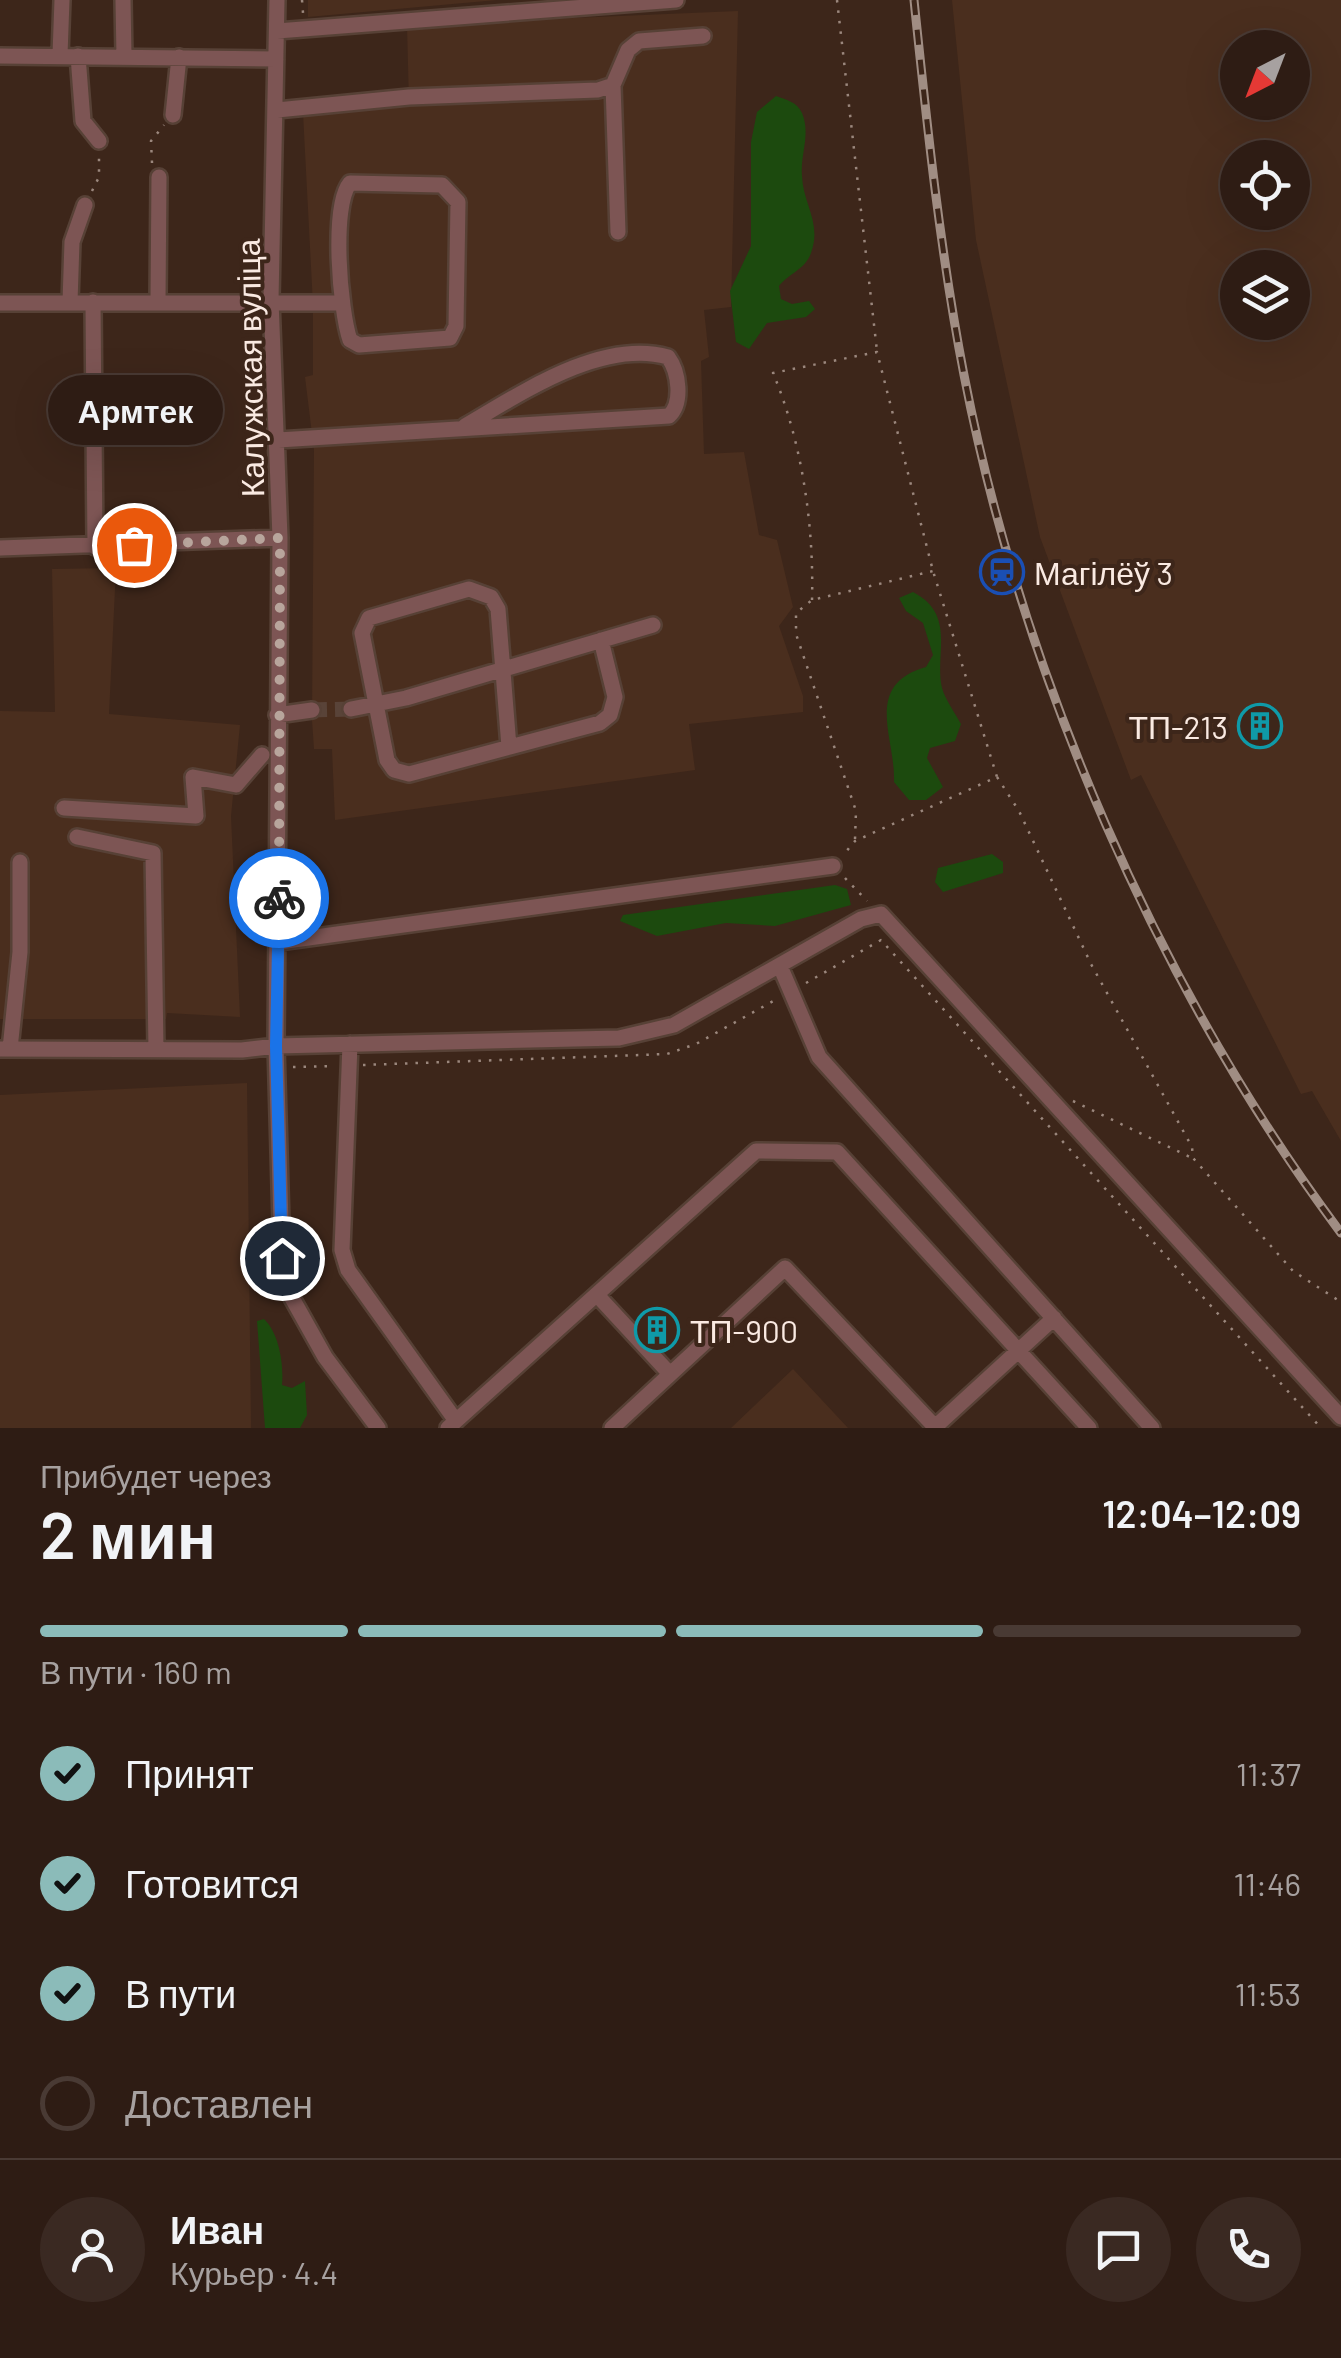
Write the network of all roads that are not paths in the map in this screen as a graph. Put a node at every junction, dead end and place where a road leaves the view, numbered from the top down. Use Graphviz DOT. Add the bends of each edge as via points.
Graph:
graph roads {
  1 [pos="62,0"];
  2 [pos="124,0"];
  3 [pos="276,0"];
  4 [pos="676,0"];
  5 [pos="606,3"];
  6 [pos="277,31"];
  7 [pos="704,36"];
  8 [pos="60,55"];
  9 [pos="0,56"];
  10 [pos="78,56"];
  11 [pos="124,56"];
  12 [pos="179,57"];
  13 [pos="276,59"];
  14 [pos="613,85"];
  15 [pos="276,110"];
  16 [pos="173,115"];
  17 [pos="99,142"];
  18 [pos="159,177"];
  19 [pos="85,205"];
  20 [pos="618,232"];
  21 [pos="271,300"];
  22 [pos="70,302"];
  23 [pos="93,302"];
  24 [pos="158,302"];
  25 [pos="342,302"];
  26 [pos="0,303"];
  27 [pos="465,426"];
  28 [pos="278,440"];
  29 [pos="280,538"];
  30 [pos="0,548"];
  31 [pos="96,548"];
  32 [pos="654,625"];
  33 [pos="601,640"];
  34 [pos="502,670"];
  35 [pos="379,704"];
  36 [pos="351,708"];
  37 [pos="312,710"];
  38 [pos="277,715"];
  39 [pos="509,747"];
  40 [pos="262,755"];
  41 [pos="64,808"];
  42 [pos="76,837"];
  43 [pos="20,862"];
  44 [pos="834,866"];
  45 [pos="279,942"];
  46 [pos="780,966"];
  47 [pos="350,1044"];
  48 [pos="276,1046"];
  49 [pos="5,1049"];
  50 [pos="156,1050"];
  51 [pos="596,1296"];
  52 [pos="1054,1318"];
  53 [pos="1018,1351"];
  54 [pos="670,1374"];
  55 [pos="1341,1417"];
  56 [pos="452,1424"];
  57 [pos="378,1428"];
  58 [pos="612,1428"];
  59 [pos="936,1428"];
  60 [pos="1089,1428"];
  61 [pos="1152,1428"];
  1 -- 8 [label="street"];
  2 -- 11 [label="street"];
  3 -- 6 [label="street, Калужская вуліца"];
  4 -- 5 [label="street"];
  5 -- 6 [label="street"];
  6 -- 13 [label="street, Калужская вуліца"];
  7 -- 14 [label="street" via="640,42 628,50"];
  8 -- 9 [label="street"];
  8 -- 10 [label="street"];
  10 -- 11 [label="street"];
  10 -- 17 [label="street" via="83,121"];
  11 -- 12 [label="street"];
  12 -- 13 [label="street"];
  12 -- 16 [label="street"];
  13 -- 15 [label="street, Калужская вуліца"];
  14 -- 15 [label="street" via="560,94 409,97"];
  14 -- 20 [label="street"];
  15 -- 21 [label="street, Калужская вуліца"];
  18 -- 24 [label="street"];
  19 -- 22 [label="street" via="72,242"];
  21 -- 24 [label="street"];
  21 -- 25 [label="street"];
  21 -- 28 [label="street, Калужская вуліца"];
  22 -- 23 [label="street"];
  22 -- 26 [label="street"];
  23 -- 24 [label="street"];
  23 -- 31 [label="street"];
  25 -- 25 [label="street" via="350,340 360,345 450,338 456,326 458,202 450,190 350,183 341,200"];
  27 -- 27 [label="street" via="669,416 677,402 675,366 654,352 579,365"];
  27 -- 28 [label="street"];
  28 -- 29 [label="street, Калужская вуліца"];
  29 -- 31 [label="street"];
  29 -- 38 [label="street, Калужская вуліца"];
  30 -- 31 [label="street"];
  32 -- 33 [label="street"];
  33 -- 34 [label="street"];
  33 -- 39 [label="street" via="616,697 610,716"];
  34 -- 35 [label="street"];
  34 -- 35 [label="street" via="498,608 491,596 469,589 369,618 362,634"];
  34 -- 39 [label="street"];
  35 -- 36 [label="street"];
  35 -- 39 [label="street" via="386,760 394,770 409,774"];
  37 -- 38 [label="street"];
  38 -- 45 [label="street, Калужская вуліца"];
  40 -- 41 [label="street" via="236,784 193,778 196,816"];
  42 -- 50 [label="street" via="152,853"];
  43 -- 49 [label="street" via="20,952"];
  44 -- 45 [label="street"];
  45 -- 48 [label="street, Калужская вуліца"];
  46 -- 47 [label="street" via="674,1025 619,1038"];
  46 -- 52 [label="street" via="819,1056"];
  46 -- 55 [label="street" via="881,914"];
  47 -- 48 [label="street"];
  47 -- 56 [label="street" via="345,1260"];
  48 -- 50 [label="street"];
  48 -- 57 [label="street, Калужская вуліца" via="292,1298 325,1357"];
  49 -- 50 [label="street"];
  51 -- 53 [label="street" via="756,1152 837,1152"];
  51 -- 54 [label="street"];
  51 -- 56 [label="street"];
  52 -- 53 [label="street"];
  52 -- 61 [label="street"];
  53 -- 59 [label="street"];
  53 -- 60 [label="street"];
  54 -- 58 [label="street"];
  54 -- 59 [label="street" via="785,1268"];
}
